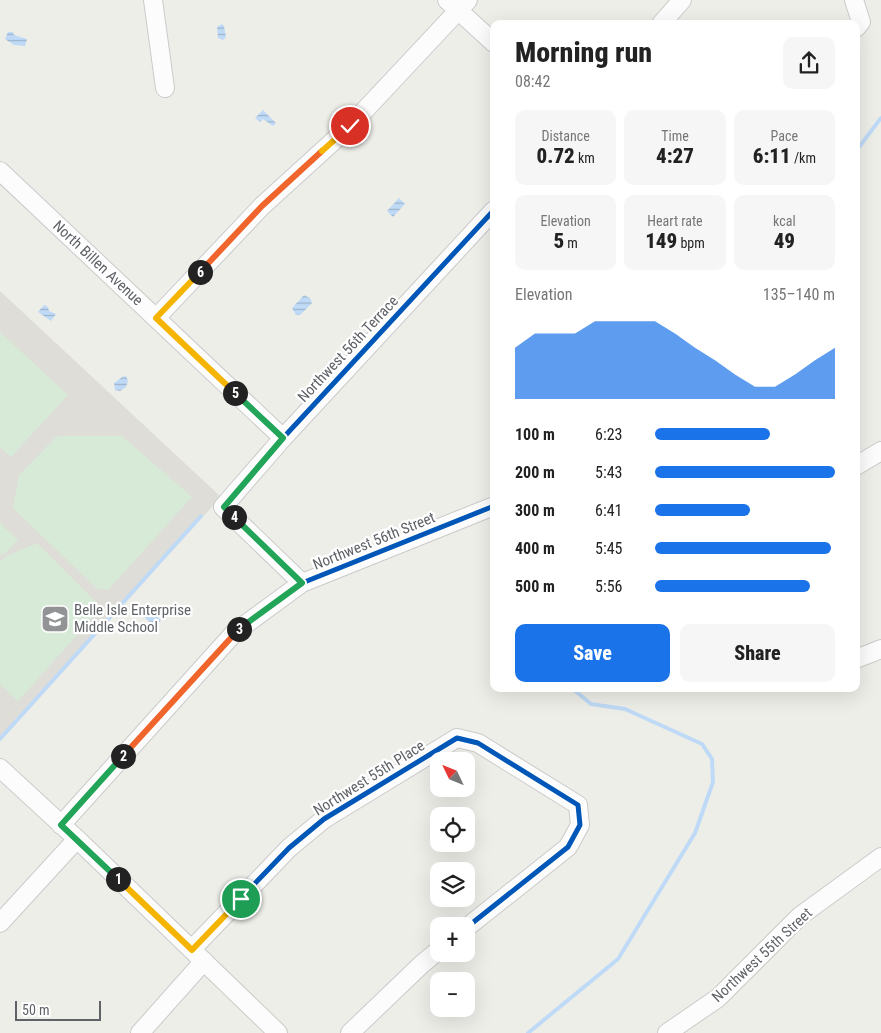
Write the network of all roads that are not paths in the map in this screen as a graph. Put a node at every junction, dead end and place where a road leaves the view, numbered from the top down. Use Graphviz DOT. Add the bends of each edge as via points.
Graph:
graph roads {
  1 [pos="153,0"];
  2 [pos="682,0"];
  3 [pos="854,0"];
  4 [pos="458,4"];
  5 [pos="664,20"];
  6 [pos="860,23"];
  7 [pos="490,39"];
  8 [pos="165,88"];
  9 [pos="0,171"];
  10 [pos="490,214"];
  11 [pos="156,318"];
  12 [pos="283,438"];
  13 [pos="881,451"];
  14 [pos="860,464"];
  15 [pos="490,511"];
  16 [pos="302,583"];
  17 [pos="881,649"];
  18 [pos="860,657"];
  19 [pos="0,768"];
  20 [pos="61,825"];
  21 [pos="77,839"];
  22 [pos="881,858"];
  23 [pos="475,921"];
  24 [pos="0,923"];
  25 [pos="198,955"];
  26 [pos="430,957"];
  27 [pos="140,1033"];
  28 [pos="278,1033"];
  29 [pos="350,1033"];
  30 [pos="667,1033"];
  1 -- 8 [label="street"];
  2 -- 5 [label="street"];
  3 -- 6 [label="street"];
  4 -- 7 [label="street"];
  4 -- 11 [label="street" via="350,126 262,206"];
  9 -- 11 [label="street, North Billen Avenue"];
  10 -- 12 [label="street, Northwest 56th Terrace"];
  11 -- 12 [label="street, North Billen Avenue"];
  12 -- 16 [label="street, Northwest 56th Terrace" via="224,507"];
  13 -- 14 [label="street"];
  15 -- 16 [label="street, Northwest 56th Street"];
  16 -- 20 [label="street, Northwest 56th Street" via="235,632"];
  17 -- 18 [label="street"];
  19 -- 20 [label="street"];
  20 -- 21 [label="street"];
  21 -- 24 [label="street"];
  21 -- 25 [label="street"];
  22 -- 30 [label="street, Northwest 55th Street" via="800,916 718,998"];
  23 -- 25 [label="street, Northwest 55th Place" via="568,847 580,825 578,805 478,743 456,738 324,819 289,848"];
  25 -- 27 [label="street, Northwest 55th Place"];
  25 -- 28 [label="street"];
  26 -- 29 [label="street"];
}
